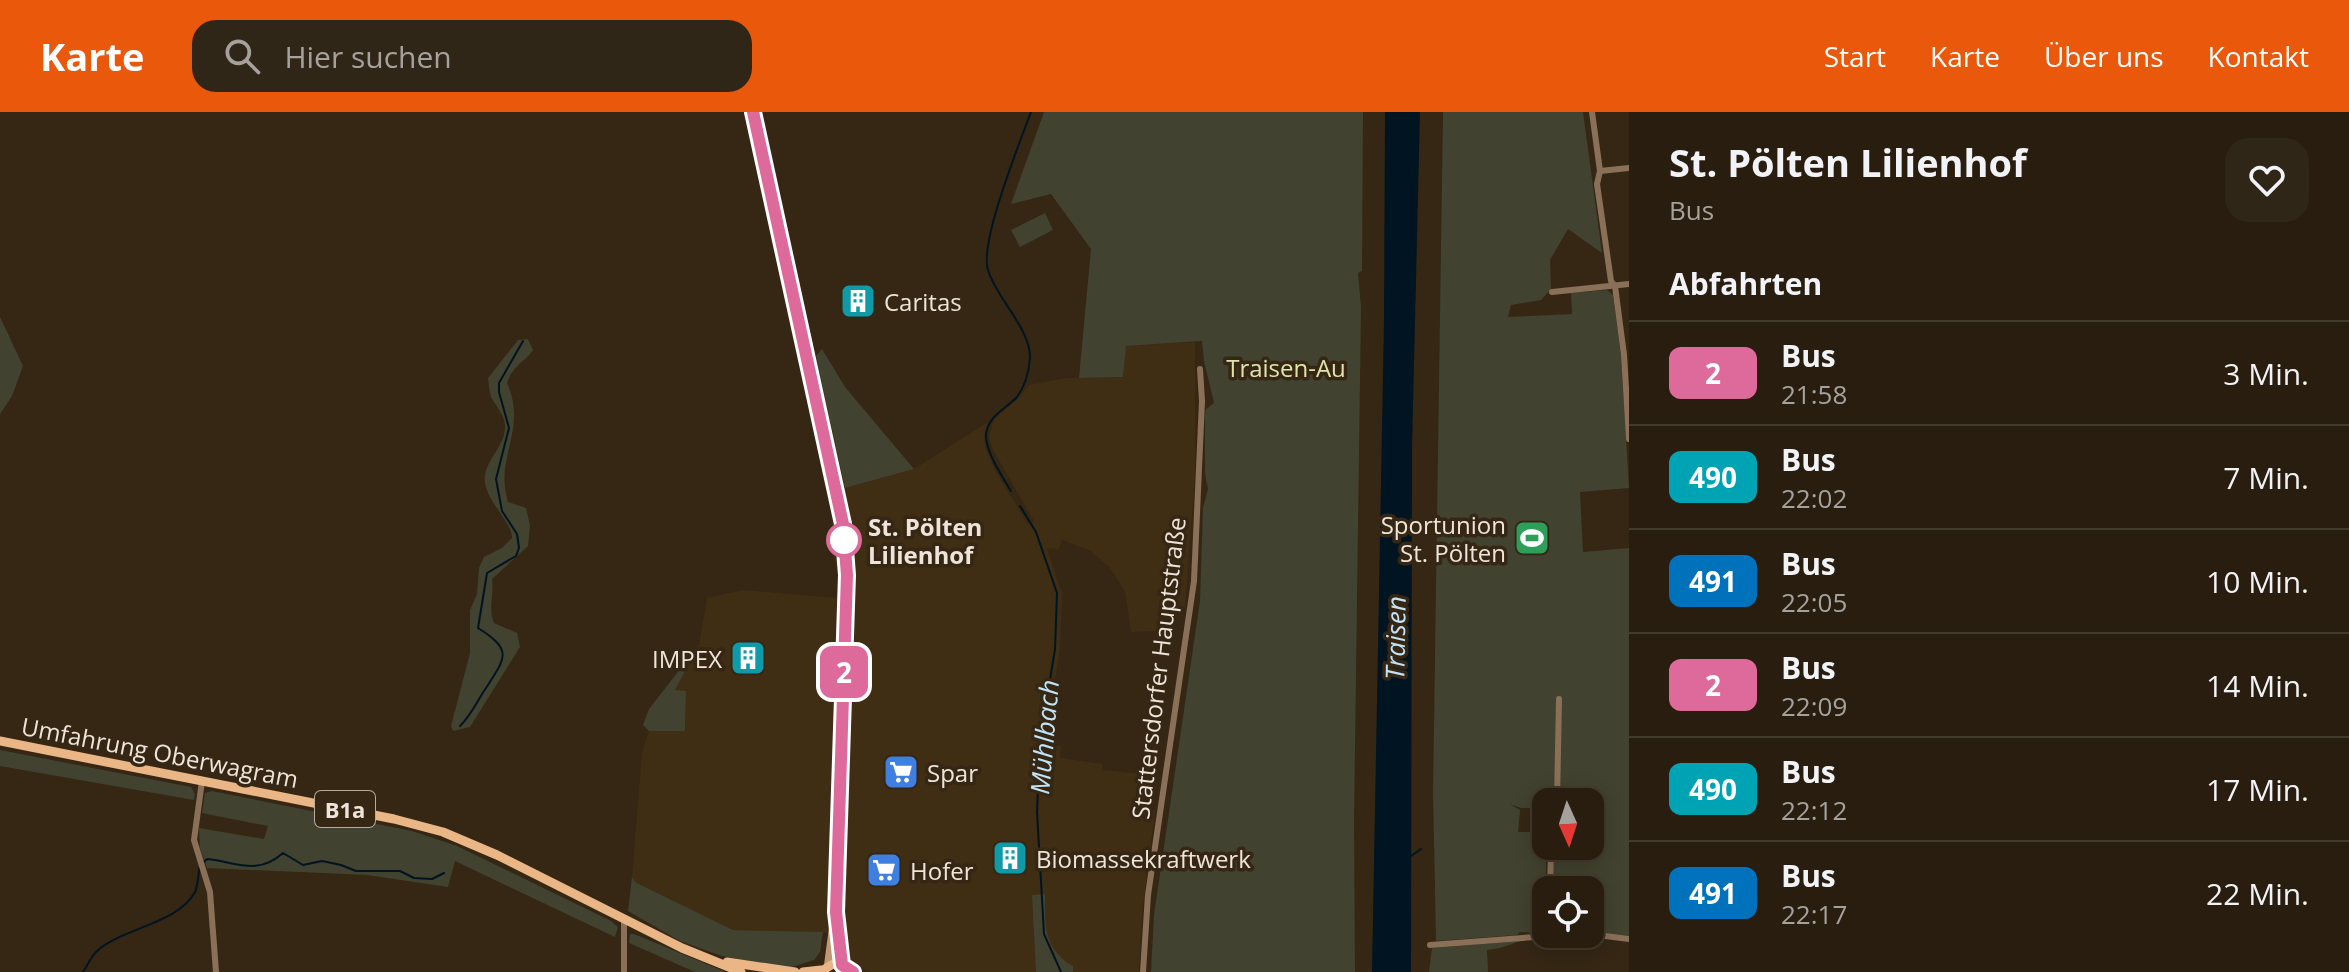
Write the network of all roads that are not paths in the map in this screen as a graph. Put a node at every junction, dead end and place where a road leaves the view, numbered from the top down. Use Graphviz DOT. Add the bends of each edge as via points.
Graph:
graph roads {
  1 [pos="753,112"];
  2 [pos="1592,112"];
  3 [pos="1629,168"];
  4 [pos="1600,171"];
  5 [pos="1629,284"];
  6 [pos="1615,286"];
  7 [pos="1552,292"];
  8 [pos="1627,355"];
  9 [pos="1200,369"];
  10 [pos="1629,439"];
  11 [pos="1559,699"];
  12 [pos="0,741"];
  13 [pos="202,781"];
  14 [pos="1557,788"];
  15 [pos="836,912"];
  16 [pos="624,919"];
  17 [pos="1604,935"];
  18 [pos="1532,937"];
  19 [pos="1629,939"];
  20 [pos="1430,945"];
  21 [pos="737,969"];
  22 [pos="823,969"];
  23 [pos="848,970"];
  24 [pos="216,972"];
  25 [pos="624,972"];
  26 [pos="795,972"];
  27 [pos="803,972"];
  28 [pos="1143,972"];
  1 -- 15 [label="main road" via="843,524 847,575"];
  2 -- 4 [label="street"];
  3 -- 4 [label="street"];
  4 -- 6 [label="street" via="1597,184"];
  5 -- 6 [label="street"];
  6 -- 7 [label="street"];
  6 -- 8 [label="street"];
  8 -- 10 [label="street"];
  9 -- 28 [label="street, Stattersdorfer Hauptstraße" via="1194,581 1148,895"];
  11 -- 14 [label="street"];
  12 -- 13 [label="main road, Umfahrung Oberwagram / B1a"];
  13 -- 16 [label="main road, Umfahrung Oberwagram / B1a" via="443,832"];
  13 -- 24 [label="street" via="195,847 212,903"];
  15 -- 22 [label="main road"];
  15 -- 23 [label="main road"];
  16 -- 21 [label="main road, B1a"];
  16 -- 25 [label="street"];
  17 -- 19 [label="street"];
  18 -- 20 [label="street"];
  21 -- 26 [label="main road, B1a"];
  22 -- 23 [label="main road"];
  22 -- 27 [label="main road"];
}
